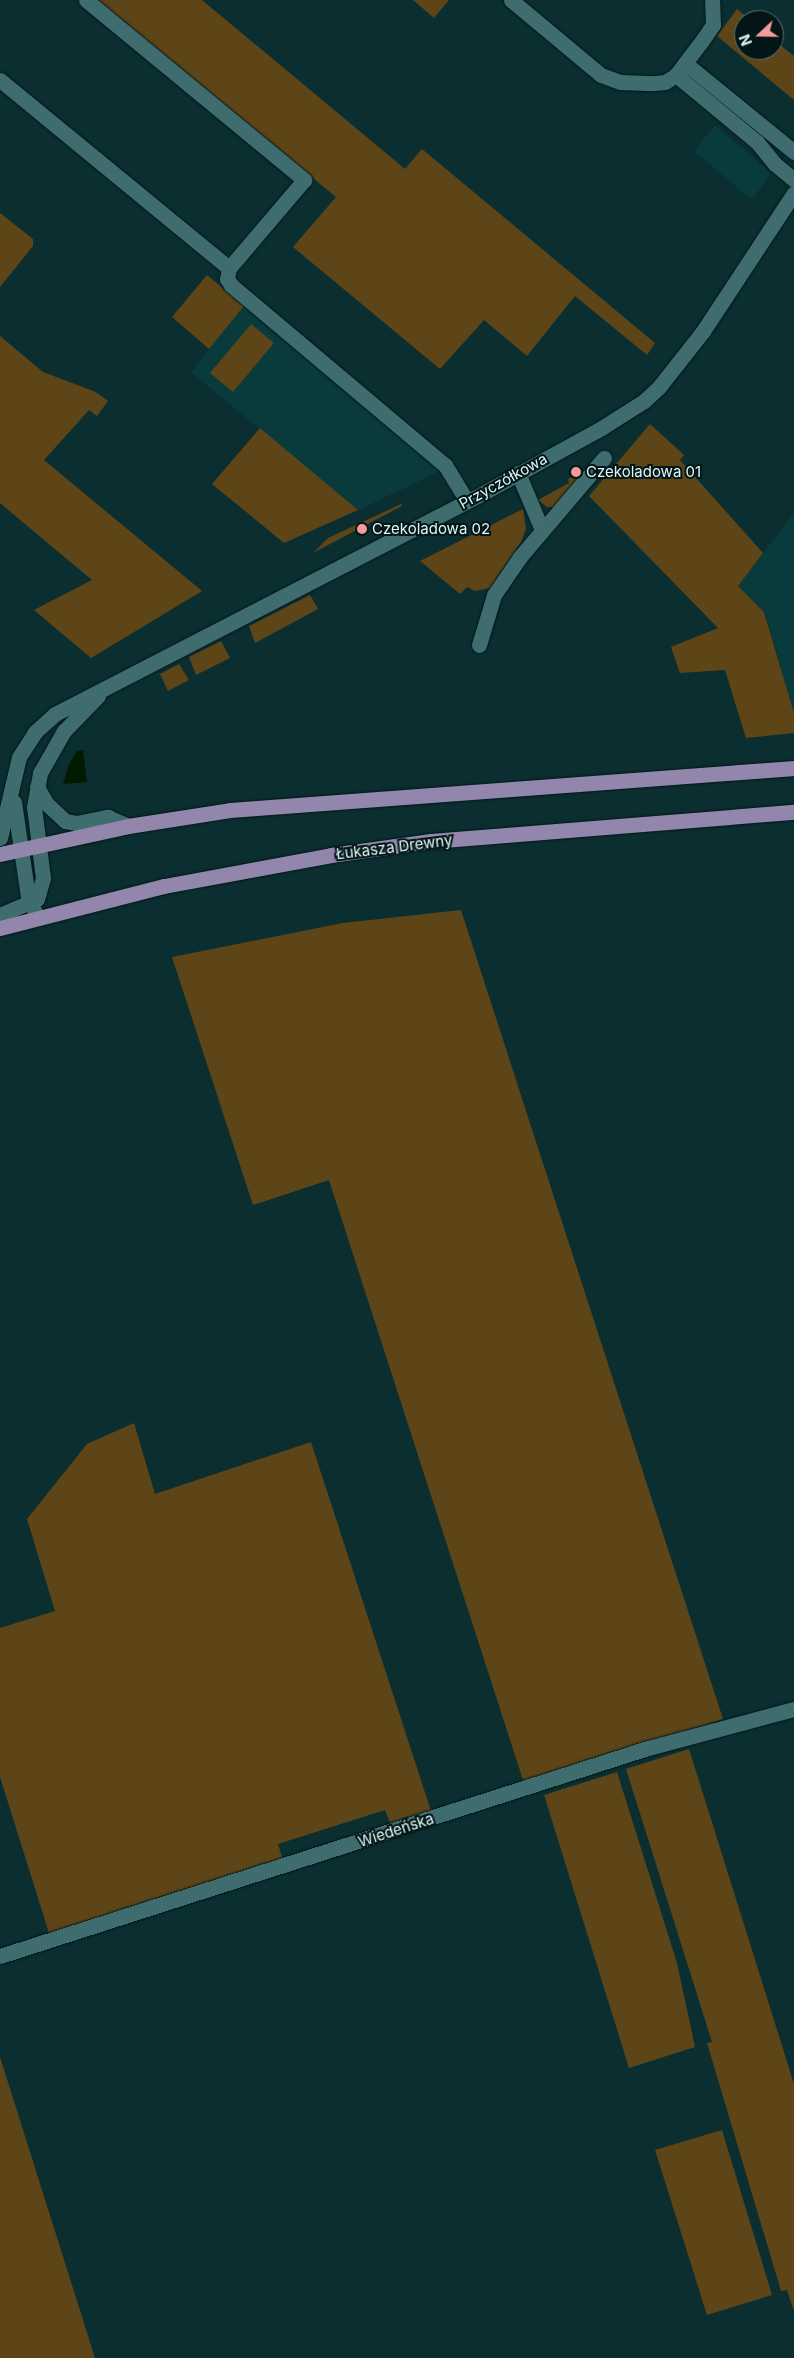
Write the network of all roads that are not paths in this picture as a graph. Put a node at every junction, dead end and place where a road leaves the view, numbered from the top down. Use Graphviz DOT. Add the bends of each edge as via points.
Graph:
graph roads {
  1 [pos="86,0"];
  2 [pos="511,0"];
  3 [pos="712,0"];
  4 [pos="680,69"];
  5 [pos="0,80"];
  6 [pos="794,152"];
  7 [pos="794,180"];
  8 [pos="794,193"];
  9 [pos="229,268"];
  10 [pos="604,458"];
  11 [pos="518,473"];
  12 [pos="467,501"];
  13 [pos="542,530"];
  14 [pos="479,645"];
  15 [pos="105,690"];
  16 [pos="794,768"];
  17 [pos="38,787"];
  18 [pos="10,794"];
  19 [pos="794,812"];
  20 [pos="128,826"];
  21 [pos="0,838"];
  22 [pos="39,846"];
  23 [pos="21,850"];
  24 [pos="0,854"];
  25 [pos="30,904"];
  26 [pos="0,915"];
  27 [pos="41,917"];
  28 [pos="0,928"];
  29 [pos="794,1709"];
  30 [pos="0,1956"];
  1 -- 9 [label="street" via="304,180"];
  2 -- 4 [label="street" via="602,75 620,82 654,83 665,82"];
  3 -- 4 [label="street" via="713,25"];
  4 -- 6 [label="street"];
  4 -- 7 [label="street"];
  5 -- 9 [label="street"];
  8 -- 11 [label="street, Przyczółkowa" via="702,331 660,387 604,427"];
  9 -- 12 [label="street" via="227,279 231,285 445,465"];
  10 -- 13 [label="street"];
  11 -- 12 [label="street, Przyczółkowa"];
  11 -- 13 [label="street"];
  12 -- 15 [label="street, Przyczółkowa"];
  13 -- 14 [label="street" via="494,595"];
  15 -- 17 [label="street, Przyczółkowa" via="64,731 45,761"];
  15 -- 18 [label="street, Przyczółkowa" via="66,706 40,727 19,757"];
  16 -- 20 [label="main road" via="230,810"];
  17 -- 20 [label="street" via="47,804 65,821 76,823 108,817"];
  17 -- 22 [label="street, Przyczółkowa" via="34,806"];
  18 -- 21 [label="street, Przyczółkowa"];
  18 -- 23 [label="street"];
  19 -- 27 [label="main road, Łukasza Drewny" via="394,846 243,870"];
  20 -- 22 [label="main road"];
  22 -- 23 [label="main road"];
  22 -- 25 [label="street, Przyczółkowa" via="41,889"];
  23 -- 24 [label="main road"];
  23 -- 25 [label="street"];
  25 -- 26 [label="street"];
  25 -- 27 [label="street"];
  27 -- 28 [label="main road, Łukasza Drewny"];
  29 -- 30 [label="street, Wiedeńska" via="648,1748"];
}
